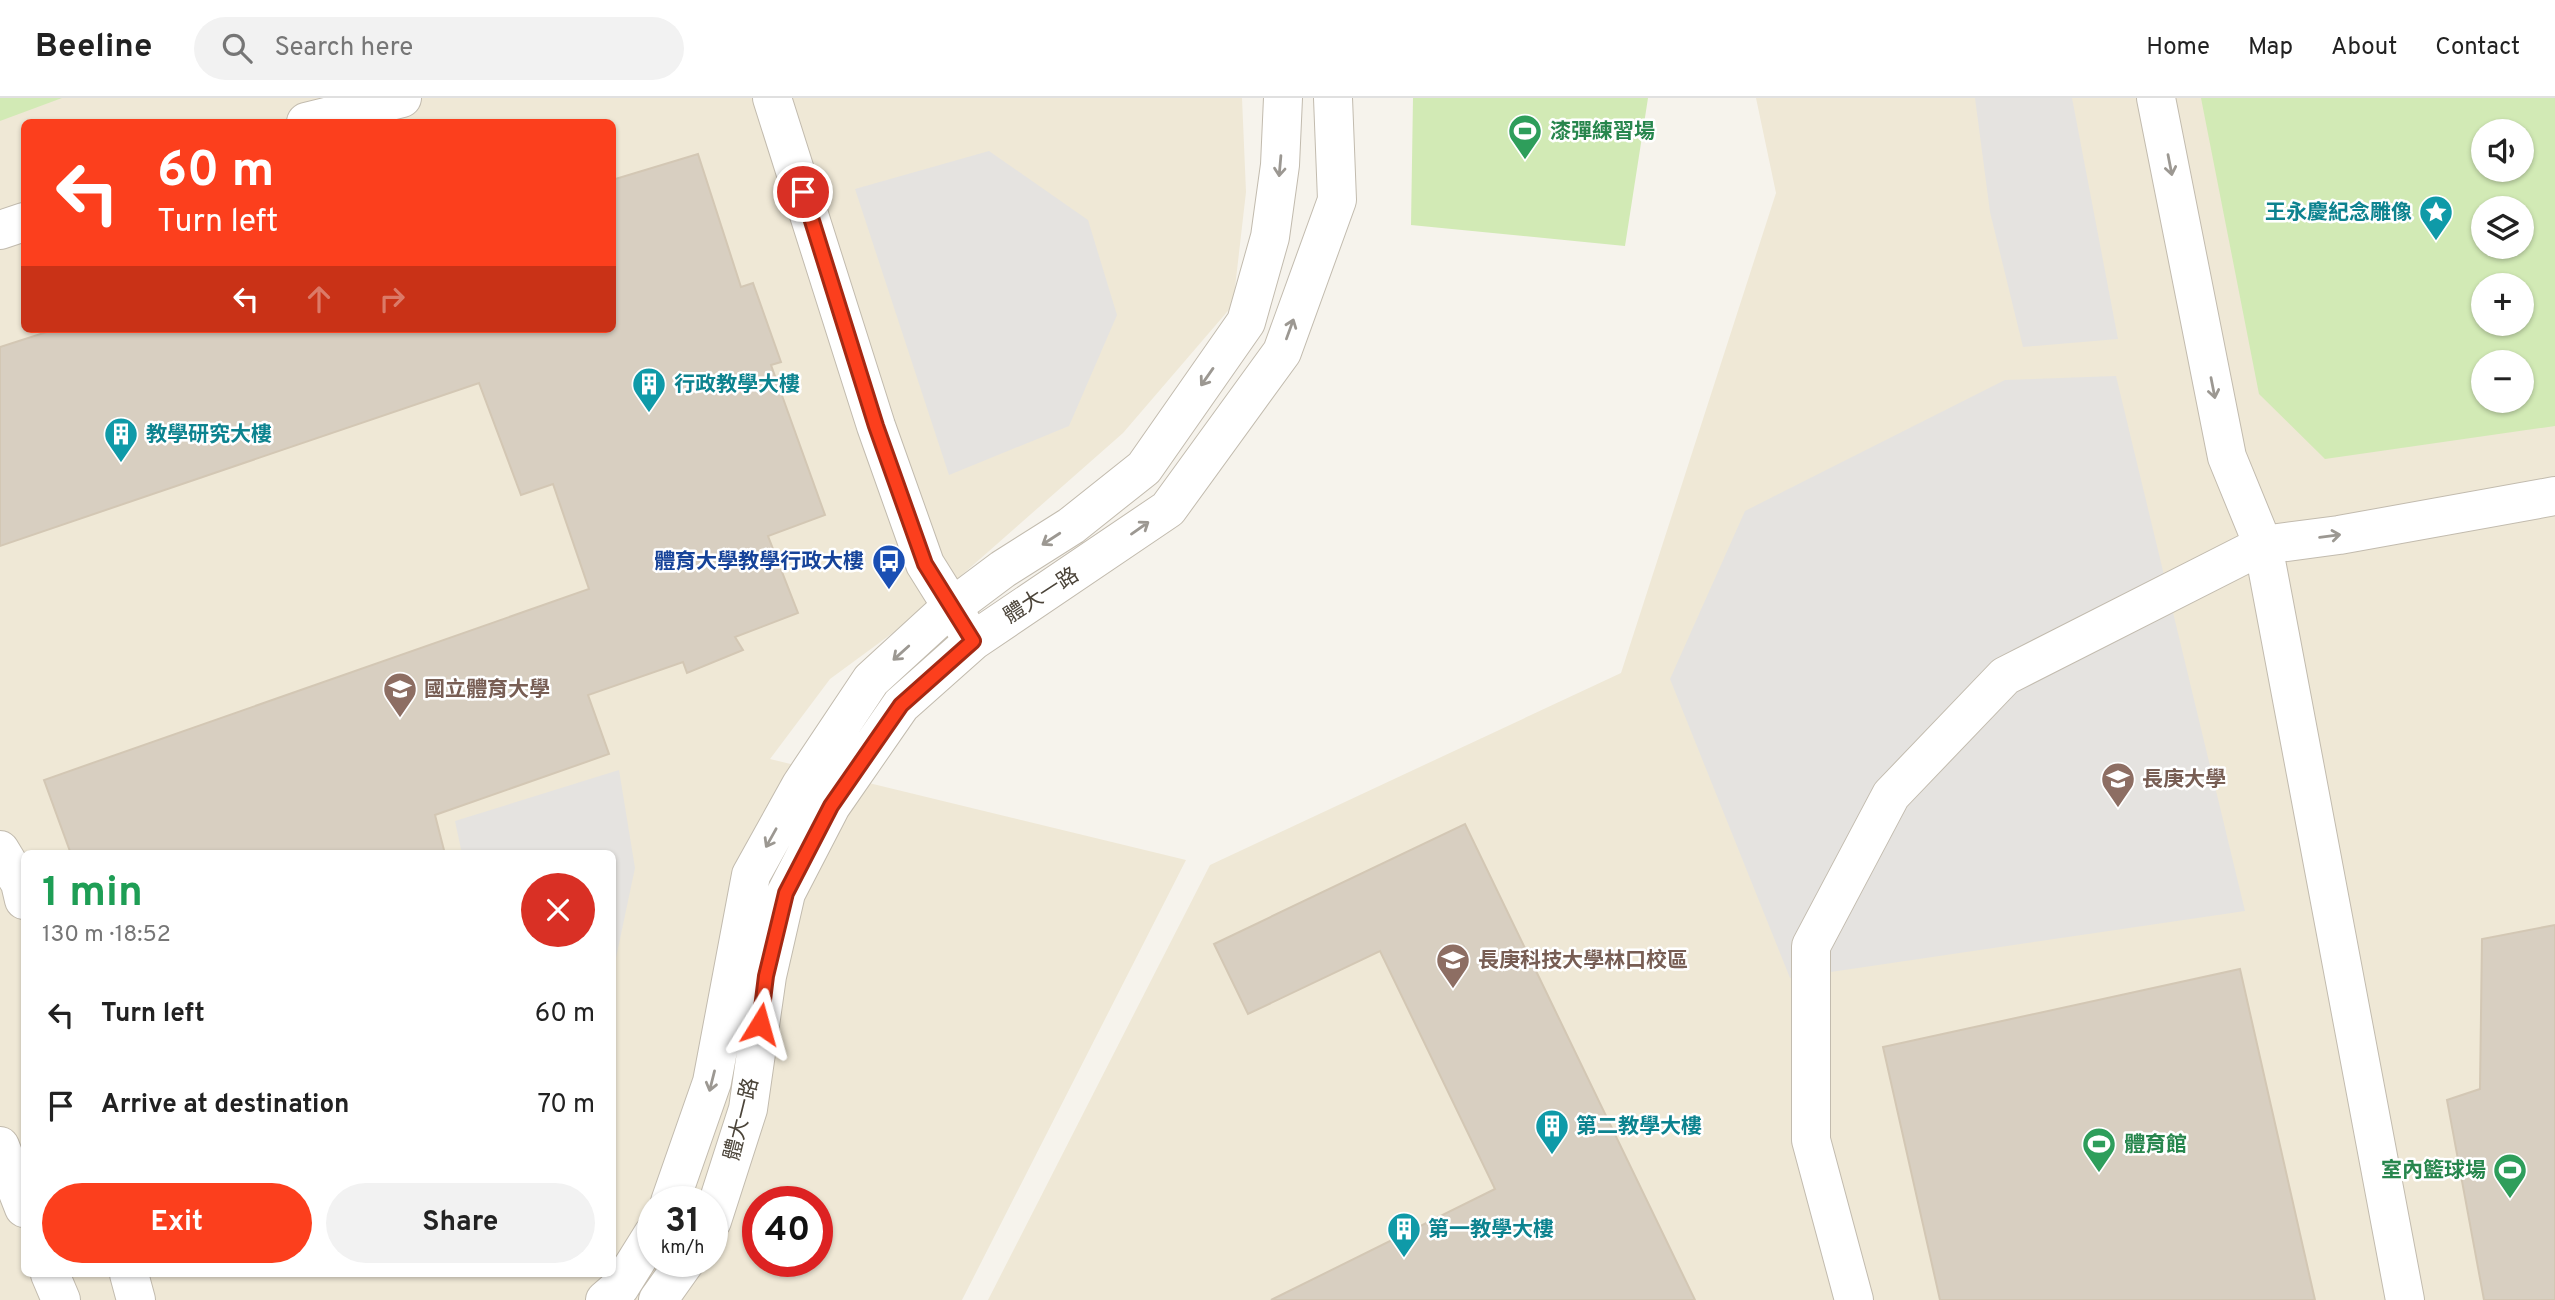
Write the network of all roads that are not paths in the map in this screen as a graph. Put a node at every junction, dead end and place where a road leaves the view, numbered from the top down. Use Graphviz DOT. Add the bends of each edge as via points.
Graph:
graph roads {
  1 [pos="402,98"];
  2 [pos="772,98"];
  3 [pos="1283,98"];
  4 [pos="1333,98"];
  5 [pos="2157,98"];
  6 [pos="318,119"];
  7 [pos="21,223"];
  8 [pos="0,230"];
  9 [pos="2555,496"];
  10 [pos="2263,545"];
  11 [pos="952,608"];
  12 [pos="973,641"];
  13 [pos="0,849"];
  14 [pos="21,887"];
  15 [pos="0,1146"];
  16 [pos="676,1186"];
  17 [pos="723,1186"];
  18 [pos="21,1200"];
  19 [pos="637,1259"];
  20 [pos="51,1277"];
  21 [pos="130,1277"];
  22 [pos="674,1277"];
  23 [pos="61,1300"];
  24 [pos="136,1300"];
  25 [pos="605,1300"];
  26 [pos="658,1300"];
  27 [pos="1854,1300"];
  28 [pos="2405,1300"];
  1 -- 6 [label="street"];
  2 -- 11 [label="street" via="885,451 925,564"];
  3 -- 11 [label="street, 體大一路, one-way" via="1270,237 1246,322 1144,468 1071,526"];
  12 -- 4 [label="street, 體大一路, one-way" via="1168,509 1282,352 1337,200"];
  5 -- 10 [label="street, one-way" via="2227,457"];
  7 -- 8 [label="street"];
  10 -- 9 [label="street, one-way" via="2339,536"];
  10 -- 27 [label="street" via="2005,676 1891,796 1811,946 1811,1140"];
  10 -- 28 [label="street"];
  11 -- 12 [label="street"];
  11 -- 16 [label="street, 體大一路, one-way" via="871,680 801,785 751,875 712,1082"];
  12 -- 17 [label="street, 體大一路" via="901,705 831,806 786,893 766,976 748,1109"];
  13 -- 14 [label="street"];
  15 -- 18 [label="street"];
  19 -- 25 [label="street"];
  20 -- 23 [label="street"];
  21 -- 24 [label="street"];
  22 -- 26 [label="street"];
}
